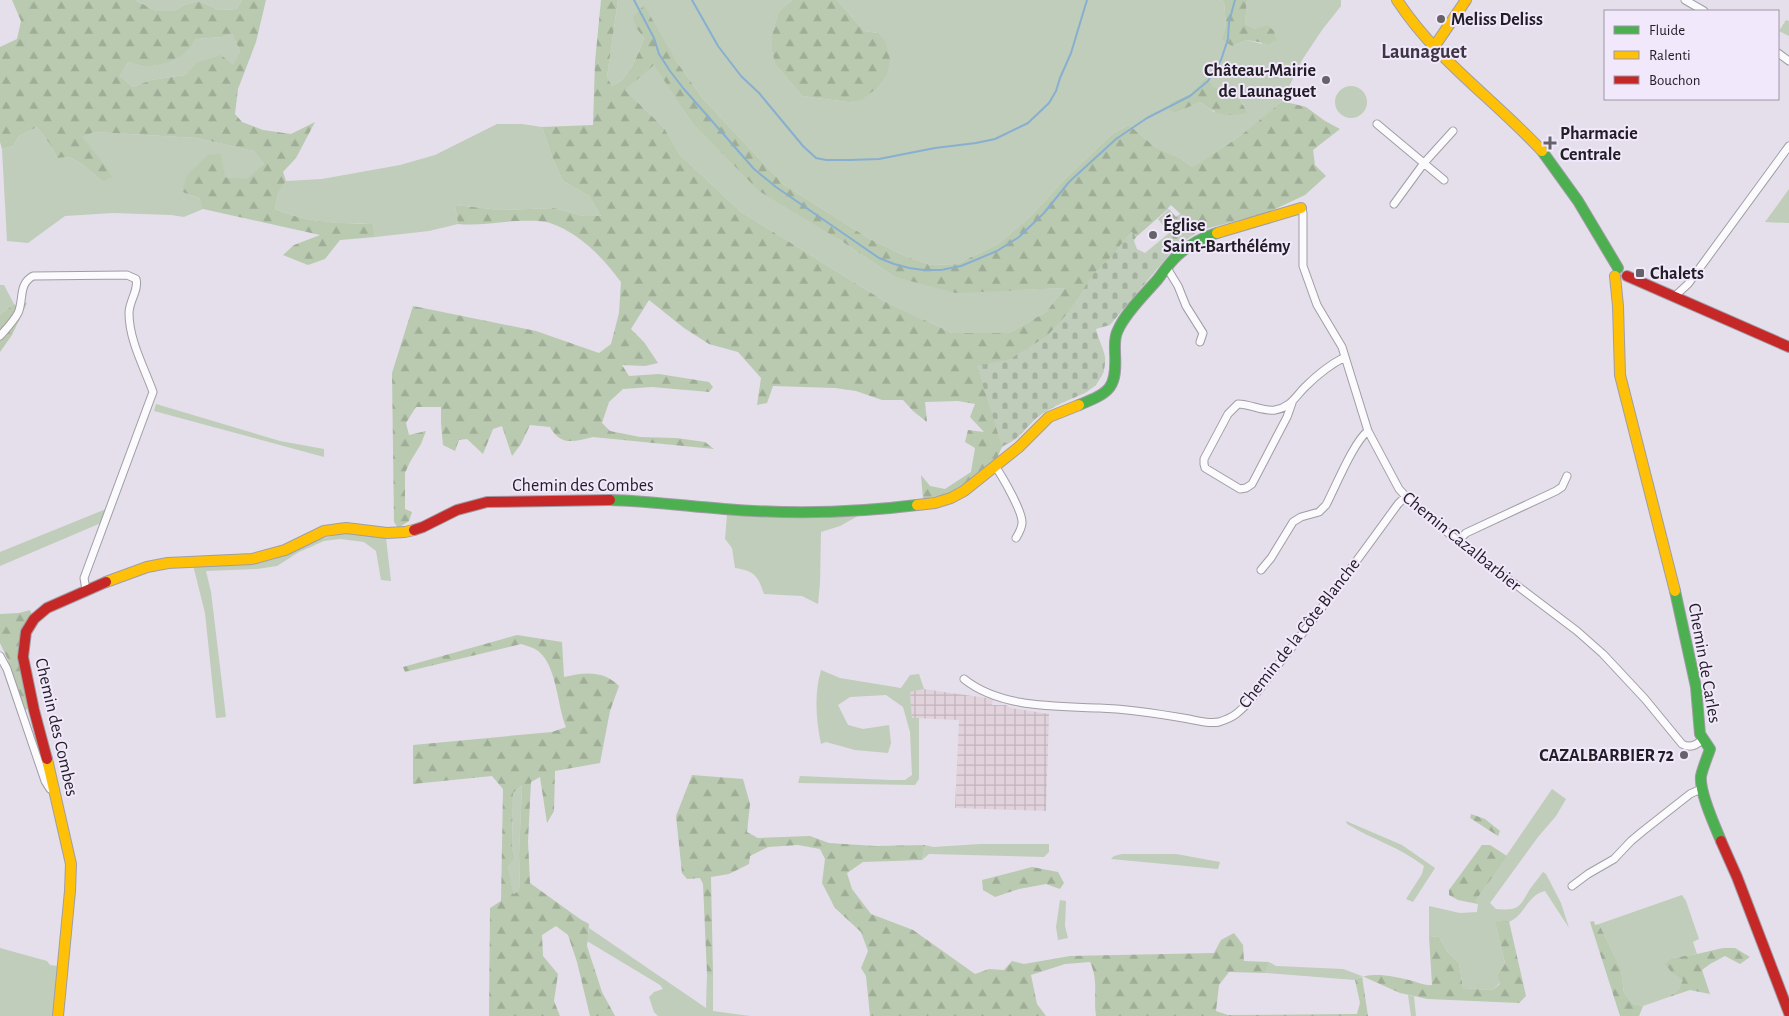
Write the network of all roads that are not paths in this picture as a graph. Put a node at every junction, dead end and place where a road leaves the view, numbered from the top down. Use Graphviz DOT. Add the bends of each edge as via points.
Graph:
graph roads {
  1 [pos="1397,0"];
  2 [pos="1466,0"];
  3 [pos="1687,1"];
  4 [pos="1702,10"];
  5 [pos="1434,47"];
  6 [pos="1378,124"];
  7 [pos="1453,131"];
  8 [pos="1789,146"];
  9 [pos="1424,163"];
  10 [pos="1444,180"];
  11 [pos="1394,204"];
  12 [pos="1301,208"];
  13 [pos="1167,268"];
  14 [pos="1621,274"];
  15 [pos="1688,284"];
  16 [pos="1675,296"];
  17 [pos="1686,301"];
  18 [pos="0,336"];
  19 [pos="1200,342"];
  20 [pos="1789,347"];
  21 [pos="1345,357"];
  22 [pos="1292,403"];
  23 [pos="1368,431"];
  24 [pos="995,466"];
  25 [pos="1567,476"];
  26 [pos="1405,497"];
  27 [pos="1016,538"];
  28 [pos="1458,541"];
  29 [pos="1261,570"];
  30 [pos="86,590"];
  31 [pos="0,656"];
  32 [pos="964,679"];
  33 [pos="1704,739"];
  34 [pos="1703,788"];
  35 [pos="55,789"];
  36 [pos="1572,886"];
  37 [pos="1789,1013"];
  38 [pos="58,1016"];
  1 -- 5 [label="street"];
  2 -- 5 [label="street"];
  3 -- 4 [label="street"];
  5 -- 14 [label="street" via="1549,159"];
  6 -- 9 [label="street"];
  7 -- 9 [label="street"];
  8 -- 15 [label="street"];
  9 -- 10 [label="street"];
  9 -- 11 [label="street"];
  12 -- 13 [label="street, Chemin des Combes" via="1206,236 1178,255"];
  12 -- 21 [label="street, Chemin Cazalbarbier" via="1303,266 1317,305 1336,334"];
  13 -- 19 [label="street" via="1203,333"];
  13 -- 24 [label="street, Chemin des Combes" via="1118,329 1114,382 1108,390 1049,417"];
  14 -- 16 [label="street"];
  14 -- 33 [label="street, Chemin de Carles" via="1618,306 1620,375 1683,624 1696,687 1700,734"];
  15 -- 16 [label="street"];
  15 -- 17 [label="street"];
  16 -- 17 [label="street"];
  17 -- 20 [label="street"];
  18 -- 30 [label="street" via="18,314 22,289 33,276 127,275 136,279 130,302 130,325 154,392 84,578"];
  21 -- 22 [label="street" via="1305,387"];
  21 -- 23 [label="street, Chemin Cazalbarbier"];
  22 -- 22 [label="street" via="1273,410 1238,404 1228,414 1204,459 1206,468 1240,489 1252,484"];
  23 -- 26 [label="street, Chemin Cazalbarbier"];
  23 -- 29 [label="street" via="1357,445 1326,505 1319,512 1293,522"];
  24 -- 27 [label="street" via="1022,517"];
  24 -- 30 [label="street, Chemin des Combes" via="950,498 904,507 815,512 598,499 487,502 456,510 423,527 405,532 346,528 324,531 268,556 168,563"];
  25 -- 28 [label="street" via="1556,491 1466,533"];
  26 -- 28 [label="street, Chemin Cazalbarbier"];
  26 -- 32 [label="street, Chemin de la Côte Blanche" via="1266,680 1228,719 1205,722 1111,708 1045,706 1005,699 972,686"];
  28 -- 33 [label="street, Chemin Cazalbarbier" via="1603,654 1682,744 1692,746"];
  30 -- 35 [label="street, Chemin des Combes" via="40,613 29,625 24,639 25,671"];
  31 -- 35 [label="street" via="45,782"];
  33 -- 34 [label="street, Chemin de Carles" via="1710,752 1702,770"];
  34 -- 36 [label="street" via="1690,794 1642,831 1614,859"];
  34 -- 37 [label="street, Chemin de Carles" via="1710,815"];
  35 -- 38 [label="street, Chemin des Combes" via="71,864"];
}
